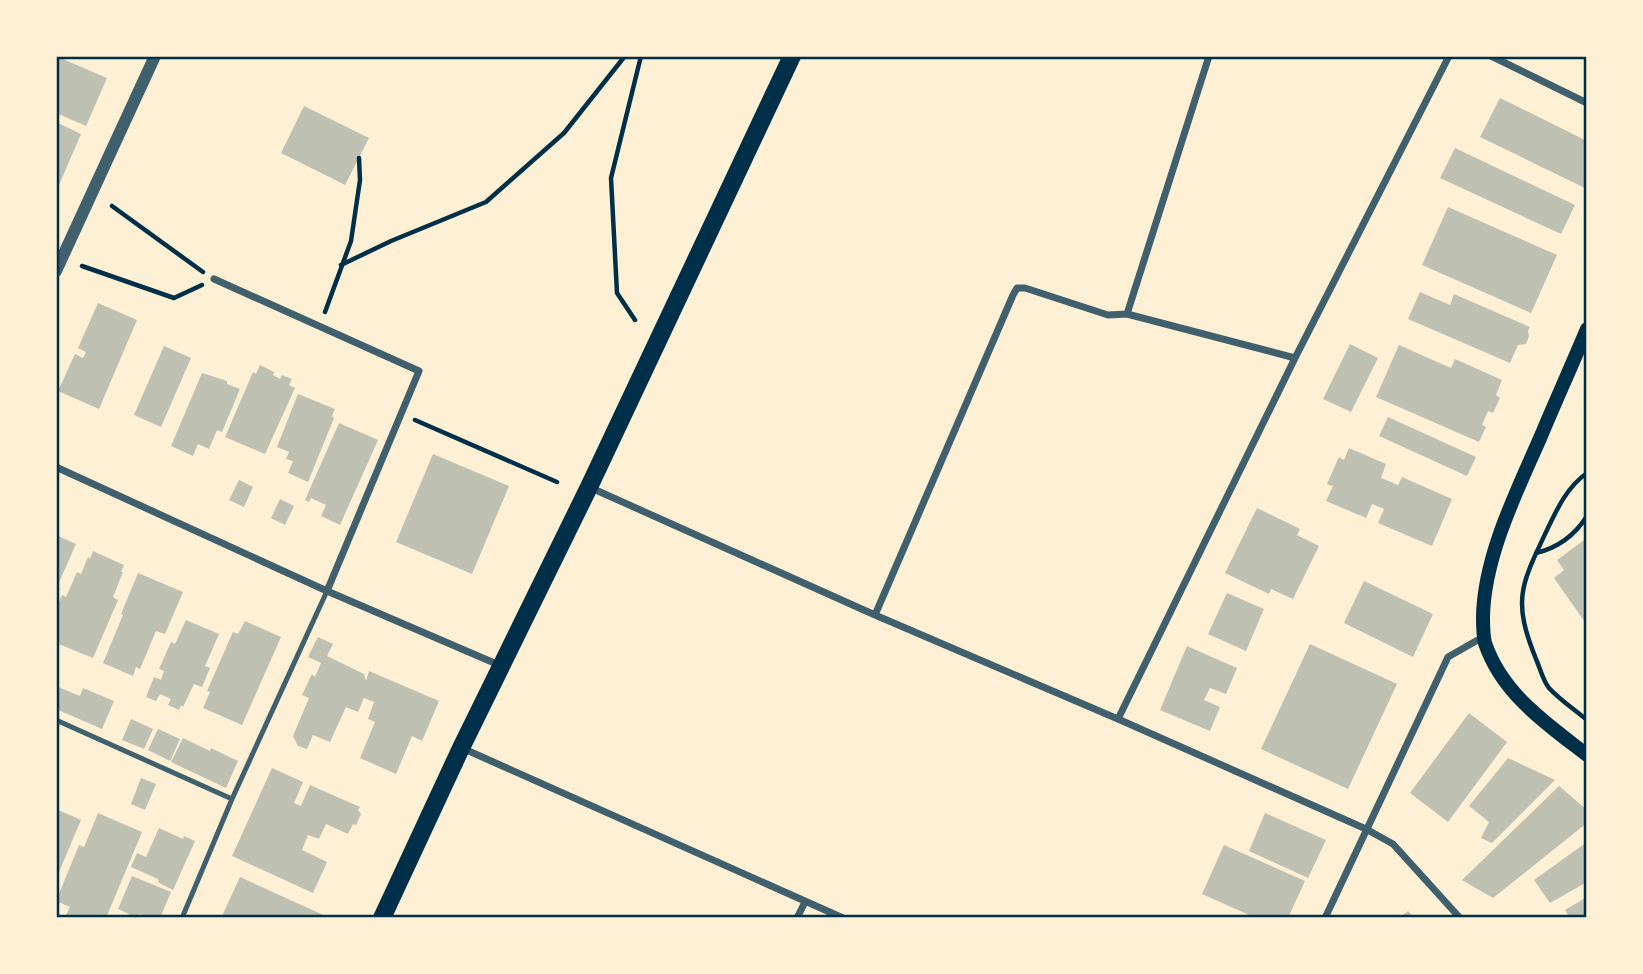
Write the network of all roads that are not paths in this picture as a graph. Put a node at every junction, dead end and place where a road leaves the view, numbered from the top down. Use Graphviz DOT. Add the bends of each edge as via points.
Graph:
graph roads {
  1 [pos="155,56"];
  2 [pos="792,56"];
  3 [pos="1209,56"];
  4 [pos="1449,56"];
  5 [pos="1491,56"];
  6 [pos="1587,103"];
  7 [pos="57,267"];
  8 [pos="214,279"];
  9 [pos="1127,314"];
  10 [pos="1587,329"];
  11 [pos="1295,358"];
  12 [pos="56,467"];
  13 [pos="589,487"];
  14 [pos="327,591"];
  15 [pos="875,615"];
  16 [pos="1483,637"];
  17 [pos="502,666"];
  18 [pos="1118,719"];
  19 [pos="56,720"];
  20 [pos="461,748"];
  21 [pos="1587,755"];
  22 [pos="232,799"];
  23 [pos="1367,829"];
  24 [pos="805,902"];
  25 [pos="182,918"];
  26 [pos="382,918"];
  27 [pos="797,918"];
  28 [pos="843,918"];
  29 [pos="1325,918"];
  30 [pos="1460,918"];
  1 -- 7 [label="street"];
  2 -- 13 [label="main road"];
  3 -- 9 [label="street"];
  4 -- 11 [label="street"];
  5 -- 6 [label="street"];
  8 -- 14 [label="street" via="419,371"];
  9 -- 11 [label="street"];
  9 -- 15 [label="street" via="1108,315 1017,288"];
  10 -- 16 [label="main road" via="1504,521 1487,581"];
  11 -- 18 [label="street"];
  12 -- 14 [label="street"];
  13 -- 15 [label="street"];
  13 -- 17 [label="main road"];
  14 -- 17 [label="street"];
  14 -- 22 [label="lane"];
  15 -- 18 [label="street"];
  16 -- 21 [label="main road" via="1511,690 1532,713"];
  16 -- 23 [label="street" via="1448,657"];
  17 -- 20 [label="main road"];
  18 -- 23 [label="street"];
  19 -- 22 [label="lane"];
  20 -- 24 [label="street"];
  20 -- 26 [label="main road"];
  22 -- 25 [label="lane"];
  23 -- 29 [label="street"];
  23 -- 30 [label="street" via="1393,844"];
  24 -- 27 [label="street"];
  24 -- 28 [label="street"];
}
